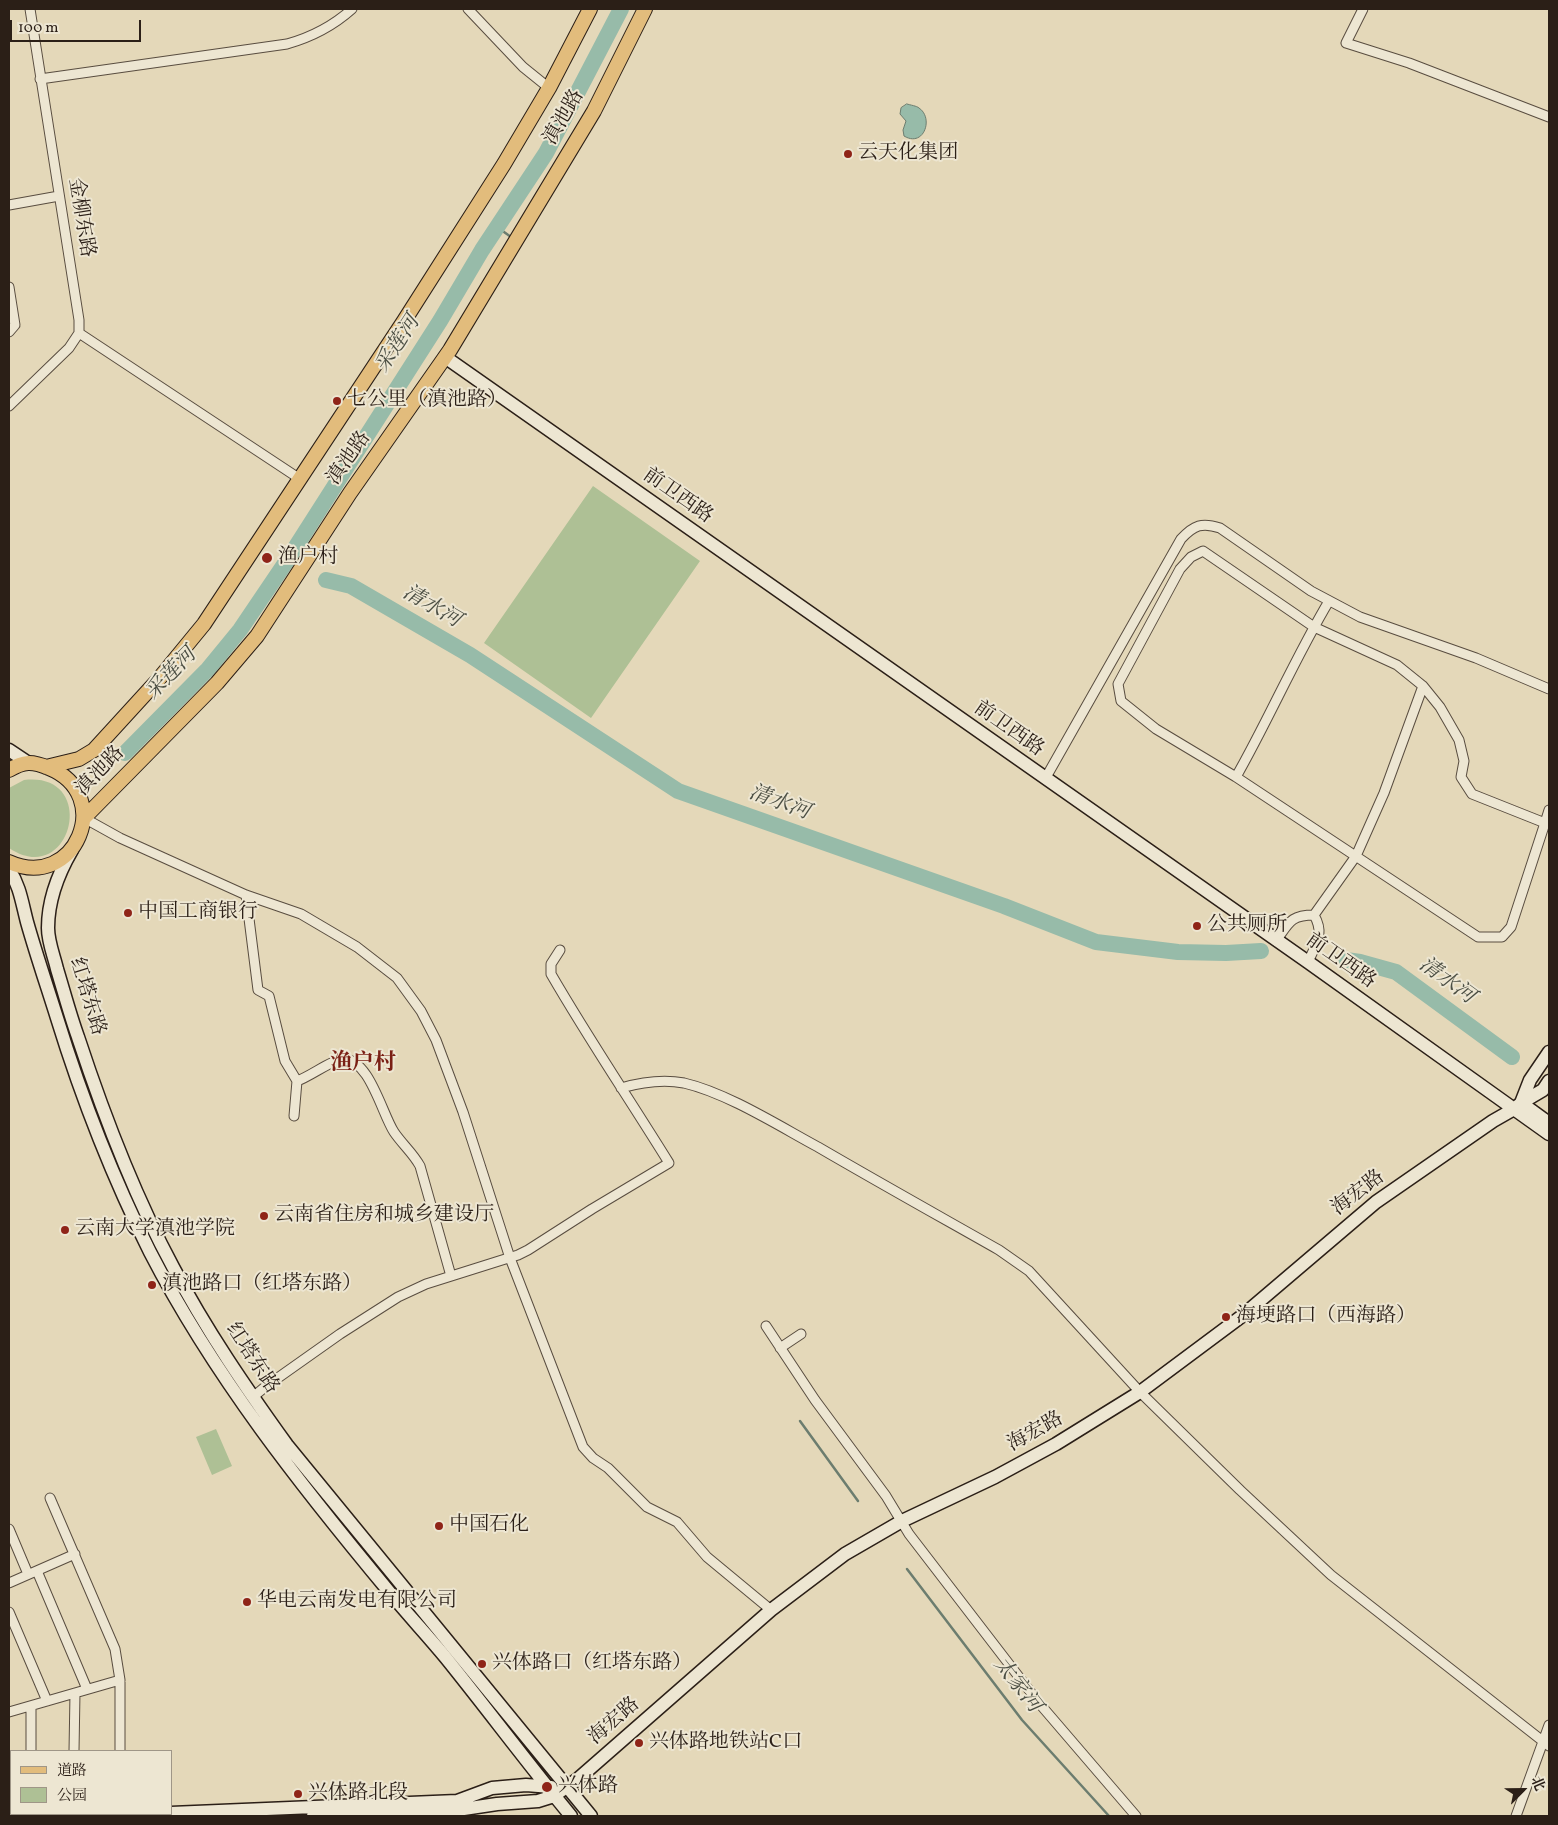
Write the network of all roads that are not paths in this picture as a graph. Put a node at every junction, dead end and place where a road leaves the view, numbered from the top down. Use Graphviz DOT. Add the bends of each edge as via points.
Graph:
graph roads {
  1 [pos="30,9"];
  2 [pos="352,9"];
  3 [pos="468,9"];
  4 [pos="590,9"];
  5 [pos="645,9"];
  6 [pos="1363,9"];
  7 [pos="40,79"];
  8 [pos="549,88"];
  9 [pos="1549,117"];
  10 [pos="59,196"];
  11 [pos="9,205"];
  12 [pos="9,288"];
  13 [pos="9,332"];
  14 [pos="79,333"];
  15 [pos="447,354"];
  16 [pos="9,406"];
  17 [pos="300,479"];
  18 [pos="1329,601"];
  19 [pos="1314,627"];
  20 [pos="1424,686"];
  21 [pos="1549,690"];
  22 [pos="9,750"];
  23 [pos="26,762"];
  24 [pos="46,767"];
  25 [pos="9,770"];
  26 [pos="1048,776"];
  27 [pos="1236,777"];
  28 [pos="1549,810"];
  29 [pos="84,818"];
  30 [pos="1545,823"];
  31 [pos="76,844"];
  32 [pos="1356,856"];
  33 [pos="9,862"];
  34 [pos="9,869"];
  35 [pos="246,895"];
  36 [pos="1314,915"];
  37 [pos="1279,937"];
  38 [pos="560,950"];
  39 [pos="1309,958"];
  40 [pos="1549,1052"];
  41 [pos="1549,1080"];
  42 [pos="297,1081"];
  43 [pos="621,1088"];
  44 [pos="1517,1106"];
  45 [pos="294,1116"];
  46 [pos="1549,1123"];
  47 [pos="1549,1134"];
  48 [pos="510,1258"];
  49 [pos="451,1276"];
  50 [pos="766,1326"];
  51 [pos="801,1334"];
  52 [pos="780,1348"];
  53 [pos="1140,1392"];
  54 [pos="253,1397"];
  55 [pos="50,1498"];
  56 [pos="902,1521"];
  57 [pos="9,1529"];
  58 [pos="75,1554"];
  59 [pos="33,1572"];
  60 [pos="9,1583"];
  61 [pos="771,1610"];
  62 [pos="9,1612"];
  63 [pos="120,1680"];
  64 [pos="87,1689"];
  65 [pos="75,1693"];
  66 [pos="48,1701"];
  67 [pos="31,1706"];
  68 [pos="10,1710"];
  69 [pos="1549,1725"];
  70 [pos="1546,1744"];
  71 [pos="31,1750"];
  72 [pos="74,1750"];
  73 [pos="120,1750"];
  74 [pos="566,1786"];
  75 [pos="550,1791"];
  76 [pos="172,1813"];
  77 [pos="207,1814"];
  78 [pos="92,1815"];
  79 [pos="39,1816"];
  80 [pos="314,1816"];
  81 [pos="571,1816"];
  82 [pos="591,1816"];
  83 [pos="1136,1816"];
  84 [pos="1516,1816"];
  1 -- 7 [label="street, 金柳东路"];
  2 -- 7 [label="street" via="320,32 286,44"];
  3 -- 8 [label="street" via="523,67"];
  4 -- 8 [label="main road, 滇池路"];
  5 -- 15 [label="main road, 滇池路" via="594,111"];
  6 -- 9 [label="street" via="1346,43 1409,63"];
  7 -- 10 [label="street, 金柳东路"];
  8 -- 17 [label="main road, 滇池路" via="420,296"];
  10 -- 11 [label="street"];
  10 -- 14 [label="street, 金柳东路"];
  12 -- 13 [label="street" via="15,324"];
  14 -- 16 [label="street" via="69,348"];
  14 -- 17 [label="street"];
  15 -- 26 [label="main road, 前卫西路"];
  15 -- 29 [label="main road, 滇池路" via="350,493 257,636 217,682"];
  17 -- 24 [label="main road, 滇池路" via="204,624 158,680 94,750 78,760"];
  18 -- 19 [label="street"];
  18 -- 21 [label="street" via="1360,617 1476,658"];
  18 -- 26 [label="street" via="1220,528 1210,524 1189,530"];
  19 -- 20 [label="street" via="1397,665"];
  19 -- 27 [label="street"];
  19 -- 27 [label="street" via="1204,551 1191,557 1180,569 1118,684 1121,701 1142,718"];
  20 -- 30 [label="street" via="1460,740 1464,760 1461,777 1472,794"];
  20 -- 32 [label="street" via="1384,793"];
  22 -- 23 [label="main road"];
  23 -- 24 [label="main road"];
  23 -- 25 [label="main road"];
  24 -- 29 [label="main road" via="61,773 77,791"];
  26 -- 37 [label="main road, 前卫西路"];
  27 -- 32 [label="street"];
  28 -- 30 [label="street"];
  29 -- 31 [label="main road"];
  29 -- 35 [label="street" via="120,838"];
  30 -- 32 [label="street" via="1511,927 1502,937 1478,937"];
  31 -- 33 [label="main road" via="60,861 38,868 20,867"];
  31 -- 54 [label="main road, 红塔东路" via="55,883 48,927 69,1010 93,1084 142,1205 214,1338"];
  32 -- 36 [label="street"];
  34 -- 75 [label="main road, 红塔东路" via="20,890 78,1084 109,1165 151,1253 193,1328 221,1373 310,1493"];
  35 -- 42 [label="street" via="258,990 269,996 285,1061"];
  35 -- 48 [label="street" via="301,914 357,947 397,978 421,1011 436,1040"];
  36 -- 37 [label="street" via="1302,915 1289,921"];
  36 -- 39 [label="street" via="1320,925 1320,934"];
  37 -- 39 [label="main road, 前卫西路"];
  38 -- 43 [label="street" via="551,964 551,974"];
  39 -- 44 [label="main road, 前卫西路"];
  40 -- 44 [label="main road"];
  41 -- 44 [label="main road, 海宏路" via="1543,1090"];
  42 -- 45 [label="street"];
  42 -- 49 [label="street" via="339,1060 352,1061 364,1070 394,1132 420,1166"];
  43 -- 48 [label="street" via="669,1163"];
  43 -- 53 [label="street" via="670,1081 697,1087 729,1100 999,1250 1029,1271"];
  44 -- 46 [label="main road, 前卫西路"];
  44 -- 47 [label="main road, 前卫西路"];
  44 -- 53 [label="main road, 海宏路" via="1376,1202 1242,1316"];
  48 -- 49 [label="street"];
  48 -- 61 [label="street" via="582,1447 646,1507 677,1522 706,1557"];
  49 -- 54 [label="street" via="398,1297"];
  50 -- 52 [label="street"];
  51 -- 52 [label="street"];
  52 -- 56 [label="street"];
  53 -- 56 [label="main road, 海宏路" via="1056,1444"];
  53 -- 70 [label="street" via="1332,1576"];
  54 -- 74 [label="main road, 红塔东路" via="287,1445"];
  55 -- 58 [label="street"];
  56 -- 61 [label="main road, 海宏路" via="846,1554"];
  56 -- 83 [label="street" via="1039,1703"];
  57 -- 59 [label="street"];
  58 -- 59 [label="street"];
  58 -- 63 [label="street" via="115,1649"];
  59 -- 60 [label="street"];
  59 -- 64 [label="street"];
  61 -- 74 [label="main road, 海宏路"];
  62 -- 66 [label="street"];
  63 -- 64 [label="street"];
  63 -- 73 [label="street"];
  64 -- 65 [label="street"];
  65 -- 66 [label="street"];
  65 -- 72 [label="street"];
  66 -- 67 [label="street"];
  67 -- 68 [label="street"];
  67 -- 71 [label="street"];
  69 -- 70 [label="street"];
  70 -- 84 [label="street"];
  74 -- 75 [label="main road"];
  74 -- 82 [label="main road, 红塔东路"];
  75 -- 77 [label="main road" via="526,1786 492,1788 457,1801"];
  75 -- 80 [label="main road" via="538,1801 457,1810"];
  75 -- 81 [label="main road, 红塔东路"];
  76 -- 77 [label="main road"];
  78 -- 79 [label="main road"];
}
